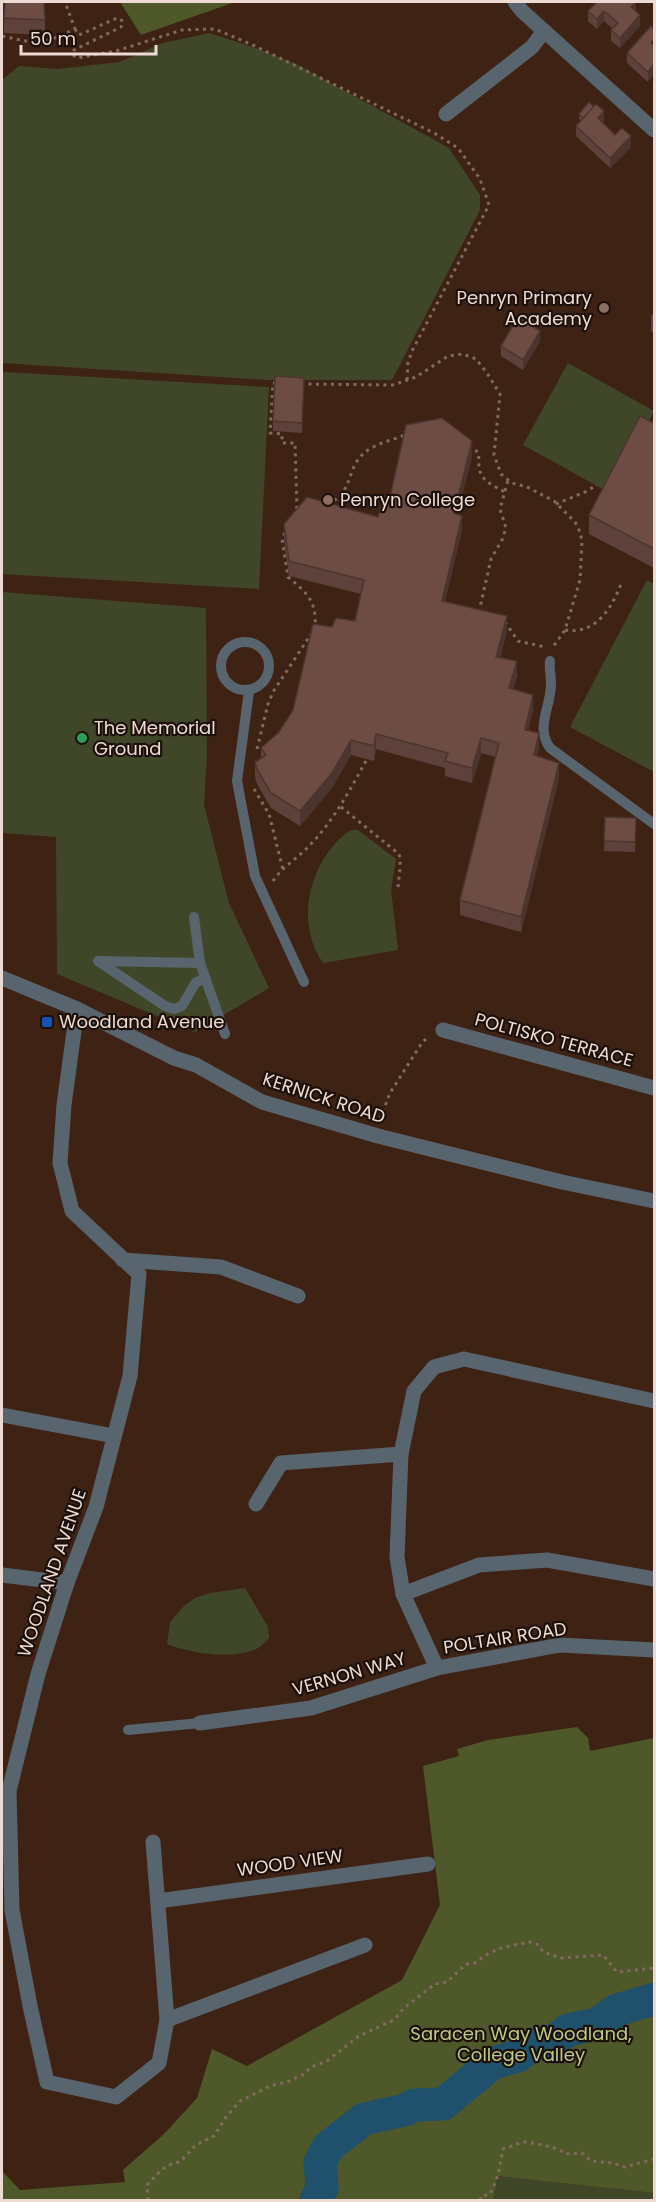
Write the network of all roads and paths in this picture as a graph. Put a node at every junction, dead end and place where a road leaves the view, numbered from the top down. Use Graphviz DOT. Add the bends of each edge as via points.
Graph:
graph roads {
  1 [pos="65,2"];
  2 [pos="515,2"];
  3 [pos="75,29"];
  4 [pos="544,31"];
  5 [pos="2,36"];
  6 [pos="446,114"];
  7 [pos="654,130"];
  8 [pos="407,381"];
  9 [pos="285,384"];
  10 [pos="297,384"];
  11 [pos="416,432"];
  12 [pos="462,440"];
  13 [pos="508,480"];
  14 [pos="597,485"];
  15 [pos="504,492"];
  16 [pos="320,504"];
  17 [pos="556,504"];
  18 [pos="292,518"];
  19 [pos="287,528"];
  20 [pos="622,581"];
  21 [pos="478,616"];
  22 [pos="497,621"];
  23 [pos="565,630"];
  24 [pos="545,647"];
  25 [pos="550,660"];
  26 [pos="249,690"];
  27 [pos="255,757"];
  28 [pos="367,759"];
  29 [pos="253,787"];
  30 [pos="341,807"];
  31 [pos="654,824"];
  32 [pos="283,870"];
  33 [pos="398,891"];
  34 [pos="264,896"];
  35 [pos="194,917"];
  36 [pos="200,963"];
  37 [pos="2,978"];
  38 [pos="206,979"];
  39 [pos="304,981"];
  40 [pos="77,1009"];
  41 [pos="443,1030"];
  42 [pos="225,1034"];
  43 [pos="654,1088"];
  44 [pos="374,1135"];
  45 [pos="654,1201"];
  46 [pos="123,1260"];
  47 [pos="298,1296"];
  48 [pos="654,1401"];
  49 [pos="2,1415"];
  50 [pos="114,1436"];
  51 [pos="400,1454"];
  52 [pos="256,1504"];
  53 [pos="2,1575"];
  54 [pos="654,1580"];
  55 [pos="67,1583"];
  56 [pos="403,1594"];
  57 [pos="654,1650"];
  58 [pos="437,1668"];
  59 [pos="200,1723"];
  60 [pos="128,1730"];
  61 [pos="153,1842"];
  62 [pos="428,1864"];
  63 [pos="158,1901"];
  64 [pos="365,1945"];
  65 [pos="654,1968"];
  66 [pos="167,2020"];
  67 [pos="654,2159"];
  68 [pos="148,2200"];
  69 [pos="480,2200"];
  1 -- 3 [label="path"];
  2 -- 4 [label="street"];
  3 -- 5 [label="path" via="54,40 31,43"];
  3 -- 8 [label="path" via="79,35 117,18 123,21 121,27 74,50 72,54 77,58 116,51 182,30 216,29 434,132 458,148 480,179 489,205 412,351"];
  4 -- 6 [label="street" via="532,47"];
  4 -- 7 [label="street"];
  8 -- 10 [label="path" via="393,385"];
  8 -- 13 [label="path" via="448,356 463,354 476,359 500,394 495,455 501,474"];
  9 -- 18 [label="path" via="273,383 270,434 282,434 282,443 295,443 297,507"];
  11 -- 16 [label="path" via="376,444 360,457 340,497"];
  12 -- 15 [label="path" via="479,453 478,470 488,483"];
  13 -- 15 [label="path"];
  13 -- 17 [label="path"];
  14 -- 17 [label="path"];
  15 -- 21 [label="path" via="500,509 506,528 490,559"];
  17 -- 23 [label="path" via="575,522 582,541 580,580"];
  19 -- 27 [label="path" via="282,539 288,577 308,594 316,614 315,628 273,692"];
  20 -- 23 [label="path" via="614,603 601,618 587,629"];
  22 -- 24 [label="path" via="506,623 518,641"];
  23 -- 25 [label="path" via="552,649"];
  25 -- 31 [label="lane" via="552,683 543,727 545,741"];
  26 -- 26 [label="lane" via="232,687 222,669 222,656 238,642 251,641 262,648 268,659 269,672"];
  26 -- 34 [label="lane" via="237,780 255,876"];
  28 -- 30 [label="path"];
  29 -- 32 [label="path" via="269,814"];
  30 -- 32 [label="path" via="310,846"];
  30 -- 33 [label="path" via="399,854"];
  32 -- 34 [label="path"];
  34 -- 39 [label="lane"];
  35 -- 36 [label="lane"];
  36 -- 38 [label="lane"];
  36 -- 38 [label="lane" via="98,961 174,1009 182,1006 196,982"];
  37 -- 40 [label="street, KERNICK ROAD"];
  38 -- 42 [label="lane"];
  40 -- 44 [label="street, KERNICK ROAD" via="174,1058 196,1065 261,1102"];
  40 -- 46 [label="street, WOODLAND AVENUE" via="60,1163 72,1211"];
  41 -- 43 [label="street, POLTISKO TERRACE"];
  41 -- 44 [label="path" via="423,1041 390,1093"];
  44 -- 45 [label="street, KERNICK ROAD"];
  46 -- 47 [label="street" via="221,1267"];
  46 -- 50 [label="street, WOODLAND AVENUE" via="139,1274 130,1376"];
  48 -- 51 [label="street, POLTAIR ROAD" via="464,1359 434,1367 414,1391"];
  49 -- 50 [label="street"];
  50 -- 55 [label="street, WOODLAND AVENUE" via="96,1508"];
  51 -- 52 [label="street" via="282,1463"];
  51 -- 56 [label="street, POLTAIR ROAD" via="397,1557"];
  53 -- 55 [label="street"];
  54 -- 56 [label="street" via="547,1560 479,1565"];
  55 -- 66 [label="street, WOODLAND AVENUE" via="38,1674 9,1791 12,1910 47,2082 116,2097 159,2064"];
  56 -- 58 [label="street, POLTAIR ROAD"];
  57 -- 58 [label="street, POLTAIR ROAD" via="560,1645"];
  58 -- 59 [label="street, VERNON WAY" via="311,1708"];
  59 -- 60 [label="lane"];
  61 -- 63 [label="street, WOODLAND AVENUE"];
  62 -- 63 [label="street, WOOD VIEW"];
  63 -- 66 [label="street, WOODLAND AVENUE"];
  64 -- 66 [label="street"];
  65 -- 68 [label="path" via="617,1972 603,1955 560,1958 530,1942 489,1953 466,1964 447,1982 435,1984 394,2020 359,2036 327,2061 240,2102 214,2136 196,2145 180,2163 171,2163 155,2175 147,2185"];
  67 -- 69 [label="path" via="625,2167 591,2160 582,2153 566,2154 538,2144 520,2143 503,2149 492,2190"];
}
